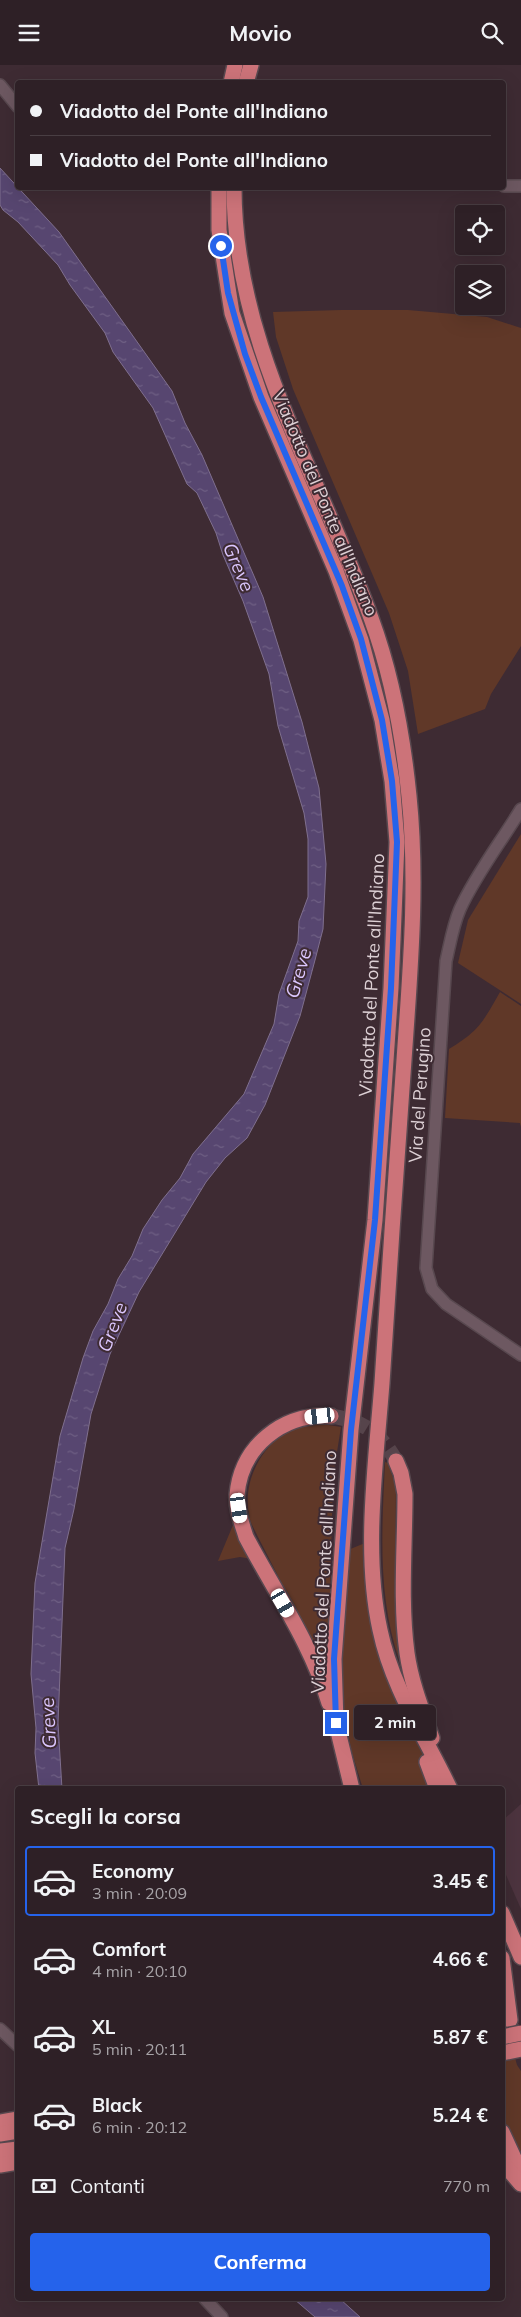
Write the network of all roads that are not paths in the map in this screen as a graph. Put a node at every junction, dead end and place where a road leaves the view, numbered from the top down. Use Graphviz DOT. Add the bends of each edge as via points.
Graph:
graph roads {
  1 [pos="235,65"];
  2 [pos="232,80"];
  3 [pos="0,85"];
  4 [pos="15,103"];
  5 [pos="506,186"];
  6 [pos="521,186"];
  7 [pos="219,190"];
  8 [pos="234,190"];
  9 [pos="521,809"];
  10 [pos="521,1355"];
  11 [pos="331,1417"];
  12 [pos="396,1461"];
  13 [pos="336,1723"];
  14 [pos="351,1786"];
  15 [pos="445,1786"];
  16 [pos="445,1786"];
  17 [pos="505,1907"];
  18 [pos="505,1920"];
  19 [pos="521,1935"];
  20 [pos="521,1957"];
  21 [pos="505,1981"];
  22 [pos="510,2020"];
  23 [pos="0,2029"];
  24 [pos="521,2033"];
  25 [pos="505,2036"];
  26 [pos="15,2043"];
  27 [pos="521,2049"];
  28 [pos="505,2052"];
  29 [pos="15,2120"];
  30 [pos="0,2122"];
  31 [pos="15,2132"];
  32 [pos="0,2134"];
  33 [pos="505,2138"];
  34 [pos="15,2149"];
  35 [pos="0,2151"];
  36 [pos="15,2163"];
  37 [pos="0,2165"];
  38 [pos="505,2165"];
  39 [pos="521,2173"];
  40 [pos="521,2184"];
  41 [pos="206,2301"];
  42 [pos="222,2317"];
  1 -- 2 [label="highway"];
  3 -- 4 [label="street"];
  5 -- 6 [label="street"];
  7 -- 13 [label="highway, Viadotto del Ponte all'Indiano" via="219,230 232,313 261,397 336,571 361,639 382,720 397,842 375,1220 351,1430 334,1659"];
  8 -- 15 [label="highway, Viadotto del Ponte all'Indiano" via="239,260 252,319 273,385 350,562 377,635 389,678 409,796 413,846 409,992 373,1536 377,1615 387,1659 404,1703"];
  9 -- 10 [label="street, Via del Perugino" via="460,910 446,961 426,1268 432,1289 446,1304"];
  11 -- 13 [label="highway" via="307,1417 274,1429 248,1460 237,1495 240,1521 246,1537 308,1647 321,1675"];
  12 -- 16 [label="highway" via="405,1494 408,1658"];
  13 -- 14 [label="highway, Viadotto del Ponte all'Indiano"];
  17 -- 19 [label="highway"];
  18 -- 20 [label="highway"];
  21 -- 22 [label="highway"];
  23 -- 26 [label="street"];
  24 -- 25 [label="highway, bridge"];
  27 -- 28 [label="highway, bridge"];
  29 -- 30 [label="highway"];
  31 -- 32 [label="highway"];
  33 -- 39 [label="highway"];
  34 -- 35 [label="highway"];
  36 -- 37 [label="highway"];
  38 -- 40 [label="highway"];
  41 -- 42 [label="street"];
}
